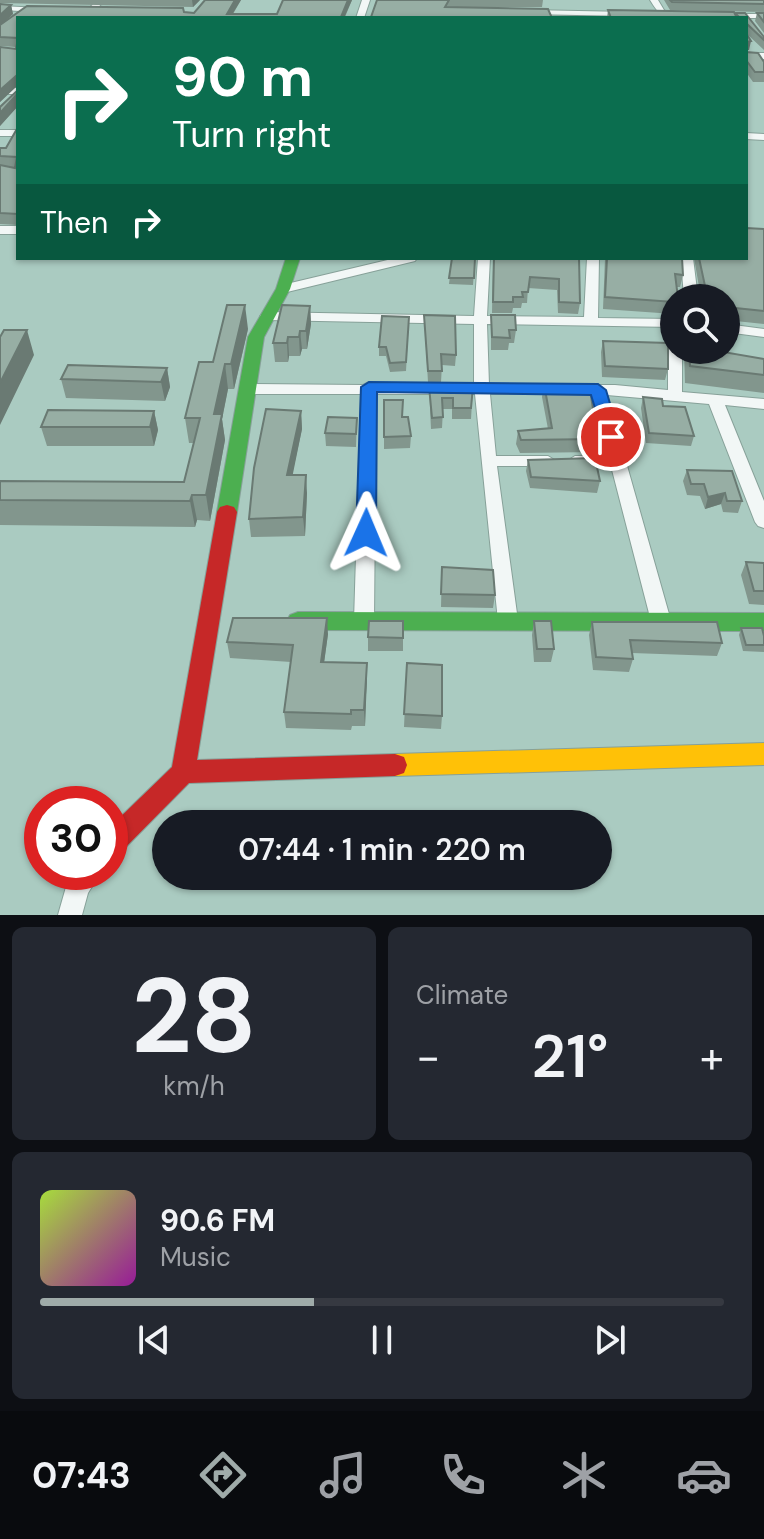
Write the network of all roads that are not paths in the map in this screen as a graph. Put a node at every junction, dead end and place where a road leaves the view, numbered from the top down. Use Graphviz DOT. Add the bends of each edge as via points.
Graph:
graph roads {
  1 [pos="34,0"];
  2 [pos="101,0"];
  3 [pos="593,0"];
  4 [pos="654,0"];
  5 [pos="0,8"];
  6 [pos="25,9"];
  7 [pos="52,10"];
  8 [pos="92,10"];
  9 [pos="106,10"];
  10 [pos="81,14"];
  11 [pos="639,15"];
  12 [pos="654,15"];
  13 [pos="684,15"];
  14 [pos="747,15"];
  15 [pos="18,16"];
  16 [pos="519,16"];
  17 [pos="595,16"];
  18 [pos="662,16"];
  19 [pos="669,16"];
  20 [pos="678,16"];
  21 [pos="714,16"];
  22 [pos="764,16"];
  23 [pos="748,17"];
  24 [pos="755,31"];
  25 [pos="16,93"];
  26 [pos="9,101"];
  27 [pos="292,260"];
  28 [pos="403,260"];
  29 [pos="484,260"];
  30 [pos="593,260"];
  31 [pos="687,260"];
  32 [pos="690,284"];
  33 [pos="283,289"];
  34 [pos="267,316"];
  35 [pos="477,318"];
  36 [pos="591,320"];
  37 [pos="660,322"];
  38 [pos="740,330"];
  39 [pos="764,333"];
  40 [pos="675,364"];
  41 [pos="369,387"];
  42 [pos="482,388"];
  43 [pos="247,389"];
  44 [pos="598,390"];
  45 [pos="675,395"];
  46 [pos="715,399"];
  47 [pos="764,404"];
  48 [pos="490,461"];
  49 [pos="618,461"];
  50 [pos="763,519"];
  51 [pos="286,621"];
  52 [pos="364,621"];
  53 [pos="508,621"];
  54 [pos="661,621"];
  55 [pos="764,622"];
  56 [pos="764,754"];
  57 [pos="183,772"];
  58 [pos="128,827"];
  59 [pos="77,890"];
  60 [pos="70,915"];
  1 -- 6 [label="street"];
  2 -- 8 [label="street"];
  3 -- 17 [label="street"];
  4 -- 19 [label="street"];
  5 -- 6 [label="street"];
  6 -- 7 [label="street"];
  6 -- 15 [label="street"];
  8 -- 9 [label="street"];
  8 -- 10 [label="street"];
  11 -- 17 [label="street"];
  12 -- 18 [label="street"];
  13 -- 20 [label="street"];
  14 -- 21 [label="street"];
  14 -- 22 [label="street"];
  16 -- 17 [label="street" via="518,12"];
  23 -- 24 [label="street"];
  25 -- 26 [label="street"];
  27 -- 33 [label="street"];
  28 -- 33 [label="street"];
  29 -- 35 [label="street"];
  30 -- 36 [label="street"];
  31 -- 32 [label="street"];
  33 -- 34 [label="street"];
  34 -- 35 [label="street"];
  34 -- 43 [label="street" via="256,337"];
  35 -- 36 [label="street"];
  35 -- 42 [label="street"];
  36 -- 37 [label="street"];
  38 -- 39 [label="street"];
  40 -- 45 [label="street"];
  41 -- 42 [label="street"];
  41 -- 43 [label="street"];
  41 -- 52 [label="street"];
  42 -- 44 [label="street"];
  42 -- 48 [label="street"];
  43 -- 57 [label="street" via="216,621"];
  44 -- 45 [label="street"];
  44 -- 49 [label="street"];
  45 -- 46 [label="street"];
  46 -- 47 [label="street"];
  46 -- 50 [label="street"];
  48 -- 49 [label="street"];
  48 -- 53 [label="street"];
  49 -- 54 [label="street"];
  51 -- 52 [label="street"];
  52 -- 53 [label="street"];
  53 -- 54 [label="street"];
  54 -- 55 [label="street"];
  56 -- 57 [label="street"];
  57 -- 58 [label="street"];
  59 -- 60 [label="street"];
}
